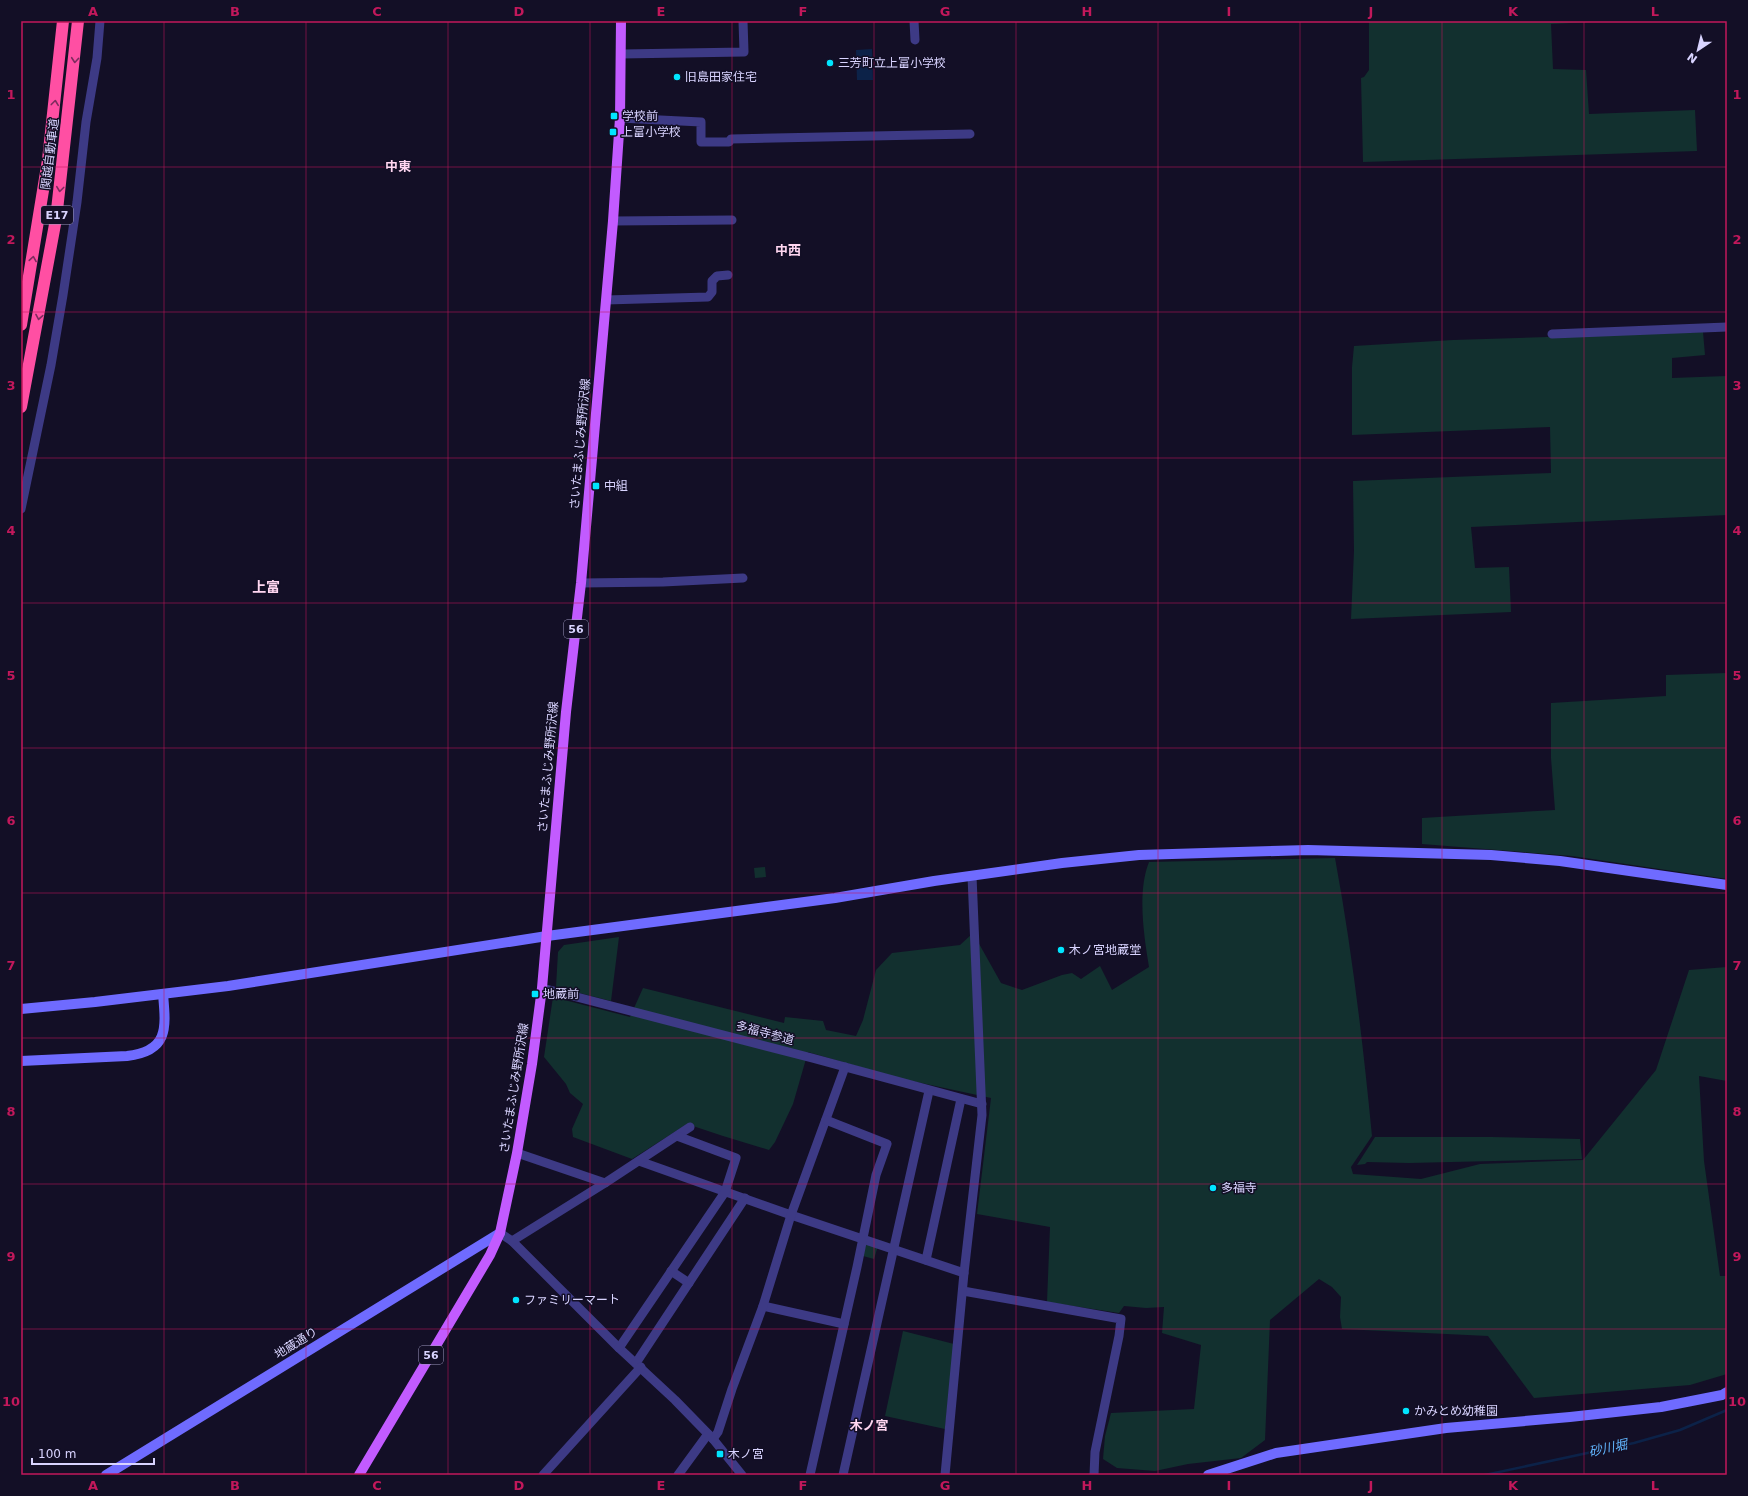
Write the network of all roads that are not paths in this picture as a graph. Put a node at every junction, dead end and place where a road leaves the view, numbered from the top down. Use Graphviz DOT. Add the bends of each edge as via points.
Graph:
graph roads {
  1 [pos="63,21"];
  2 [pos="78,21"];
  3 [pos="100,21"];
  4 [pos="621,21"];
  5 [pos="742,21"];
  6 [pos="914,21"];
  7 [pos="915,40"];
  8 [pos="621,54"];
  9 [pos="620,118"];
  10 [pos="970,134"];
  11 [pos="732,220"];
  12 [pos="613,221"];
  13 [pos="728,275"];
  14 [pos="606,300"];
  15 [pos="21,325"];
  16 [pos="1727,327"];
  17 [pos="1552,334"];
  18 [pos="21,407"];
  19 [pos="21,509"];
  20 [pos="743,578"];
  21 [pos="581,582"];
  22 [pos="972,876"];
  23 [pos="1727,885"];
  24 [pos="547,936"];
  25 [pos="542,988"];
  26 [pos="163,994"];
  27 [pos="21,1009"];
  28 [pos="21,1061"];
  29 [pos="845,1067"];
  30 [pos="929,1091"];
  31 [pos="961,1099"];
  32 [pos="982,1104"];
  33 [pos="826,1120"];
  34 [pos="690,1127"];
  35 [pos="677,1136"];
  36 [pos="517,1153"];
  37 [pos="639,1161"];
  38 [pos="606,1183"];
  39 [pos="725,1192"];
  40 [pos="745,1198"];
  41 [pos="791,1215"];
  42 [pos="500,1233"];
  43 [pos="863,1239"];
  44 [pos="512,1241"];
  45 [pos="894,1249"];
  46 [pos="926,1260"];
  47 [pos="671,1271"];
  48 [pos="964,1273"];
  49 [pos="689,1283"];
  50 [pos="963,1291"];
  51 [pos="763,1306"];
  52 [pos="844,1324"];
  53 [pos="619,1348"];
  54 [pos="638,1365"];
  55 [pos="1727,1392"];
  56 [pos="711,1437"];
  57 [pos="106,1475"];
  58 [pos="359,1475"];
  59 [pos="543,1475"];
  60 [pos="678,1475"];
  61 [pos="742,1475"];
  62 [pos="810,1475"];
  63 [pos="843,1475"];
  64 [pos="945,1475"];
  65 [pos="1094,1475"];
  66 [pos="1208,1475"];
  15 -- 1 [label="highway, 関越自動車道 / E17, one-way" via="48,160"];
  2 -- 18 [label="highway, 関越自動車道 / E17, one-way" via="56,219"];
  3 -- 19 [label="street" via="77,202 49,367"];
  4 -- 8 [label="main road, さいたまふじみ野所沢線 / 56"];
  5 -- 8 [label="street" via="744,52"];
  6 -- 7 [label="street"];
  8 -- 9 [label="main road, さいたまふじみ野所沢線 / 56"];
  9 -- 10 [label="street" via="701,122 701,142 729,142 731,139"];
  9 -- 12 [label="main road, さいたまふじみ野所沢線 / 56"];
  11 -- 12 [label="street"];
  12 -- 14 [label="main road, さいたまふじみ野所沢線 / 56"];
  13 -- 14 [label="street" via="718,276 712,281 712,292 708,297"];
  14 -- 21 [label="main road, さいたまふじみ野所沢線 / 56"];
  16 -- 17 [label="street"];
  20 -- 21 [label="street" via="663,582"];
  21 -- 24 [label="main road, さいたまふじみ野所沢線 / 56" via="566,712"];
  22 -- 23 [label="street" via="1139,855 1371,851 1523,857"];
  22 -- 24 [label="street" via="835,898"];
  22 -- 32 [label="street"];
  24 -- 25 [label="main road, さいたまふじみ野所沢線 / 56"];
  24 -- 26 [label="street"];
  25 -- 29 [label="street, 多福寺参道"];
  25 -- 36 [label="main road, さいたまふじみ野所沢線 / 56"];
  26 -- 27 [label="street"];
  26 -- 28 [label="street" via="166,1022 164,1032 160,1040 148,1050 127,1056"];
  29 -- 30 [label="street, 多福寺参道"];
  29 -- 33 [label="street"];
  30 -- 31 [label="street, 多福寺参道"];
  30 -- 45 [label="street"];
  31 -- 32 [label="street, 多福寺参道"];
  31 -- 46 [label="street"];
  32 -- 48 [label="street"];
  33 -- 41 [label="street"];
  33 -- 43 [label="street" via="887,1144 877,1171"];
  34 -- 35 [label="street"];
  35 -- 37 [label="street"];
  35 -- 39 [label="street" via="736,1158"];
  36 -- 38 [label="street"];
  36 -- 42 [label="main road, さいたまふじみ野所沢線 / 56"];
  37 -- 38 [label="street"];
  37 -- 39 [label="street"];
  38 -- 44 [label="street"];
  39 -- 40 [label="street"];
  39 -- 47 [label="street"];
  40 -- 41 [label="street"];
  40 -- 49 [label="street"];
  41 -- 43 [label="street"];
  41 -- 51 [label="street"];
  42 -- 44 [label="street"];
  42 -- 57 [label="street, 地蔵通り"];
  42 -- 58 [label="main road, さいたまふじみ野所沢線 / 56" via="458,1310"];
  43 -- 45 [label="street"];
  43 -- 52 [label="street"];
  44 -- 53 [label="street"];
  45 -- 46 [label="street"];
  45 -- 63 [label="street"];
  46 -- 48 [label="street"];
  47 -- 49 [label="street"];
  47 -- 53 [label="street"];
  48 -- 50 [label="street"];
  49 -- 54 [label="street"];
  50 -- 64 [label="street"];
  50 -- 65 [label="street" via="1121,1319"];
  51 -- 52 [label="street"];
  51 -- 56 [label="street" via="718,1432"];
  52 -- 62 [label="street"];
  53 -- 54 [label="street"];
  54 -- 56 [label="street"];
  54 -- 59 [label="street"];
  55 -- 66 [label="street" via="1661,1407 1446,1428 1337,1444 1276,1454"];
  56 -- 60 [label="street"];
  56 -- 61 [label="street"];
}
